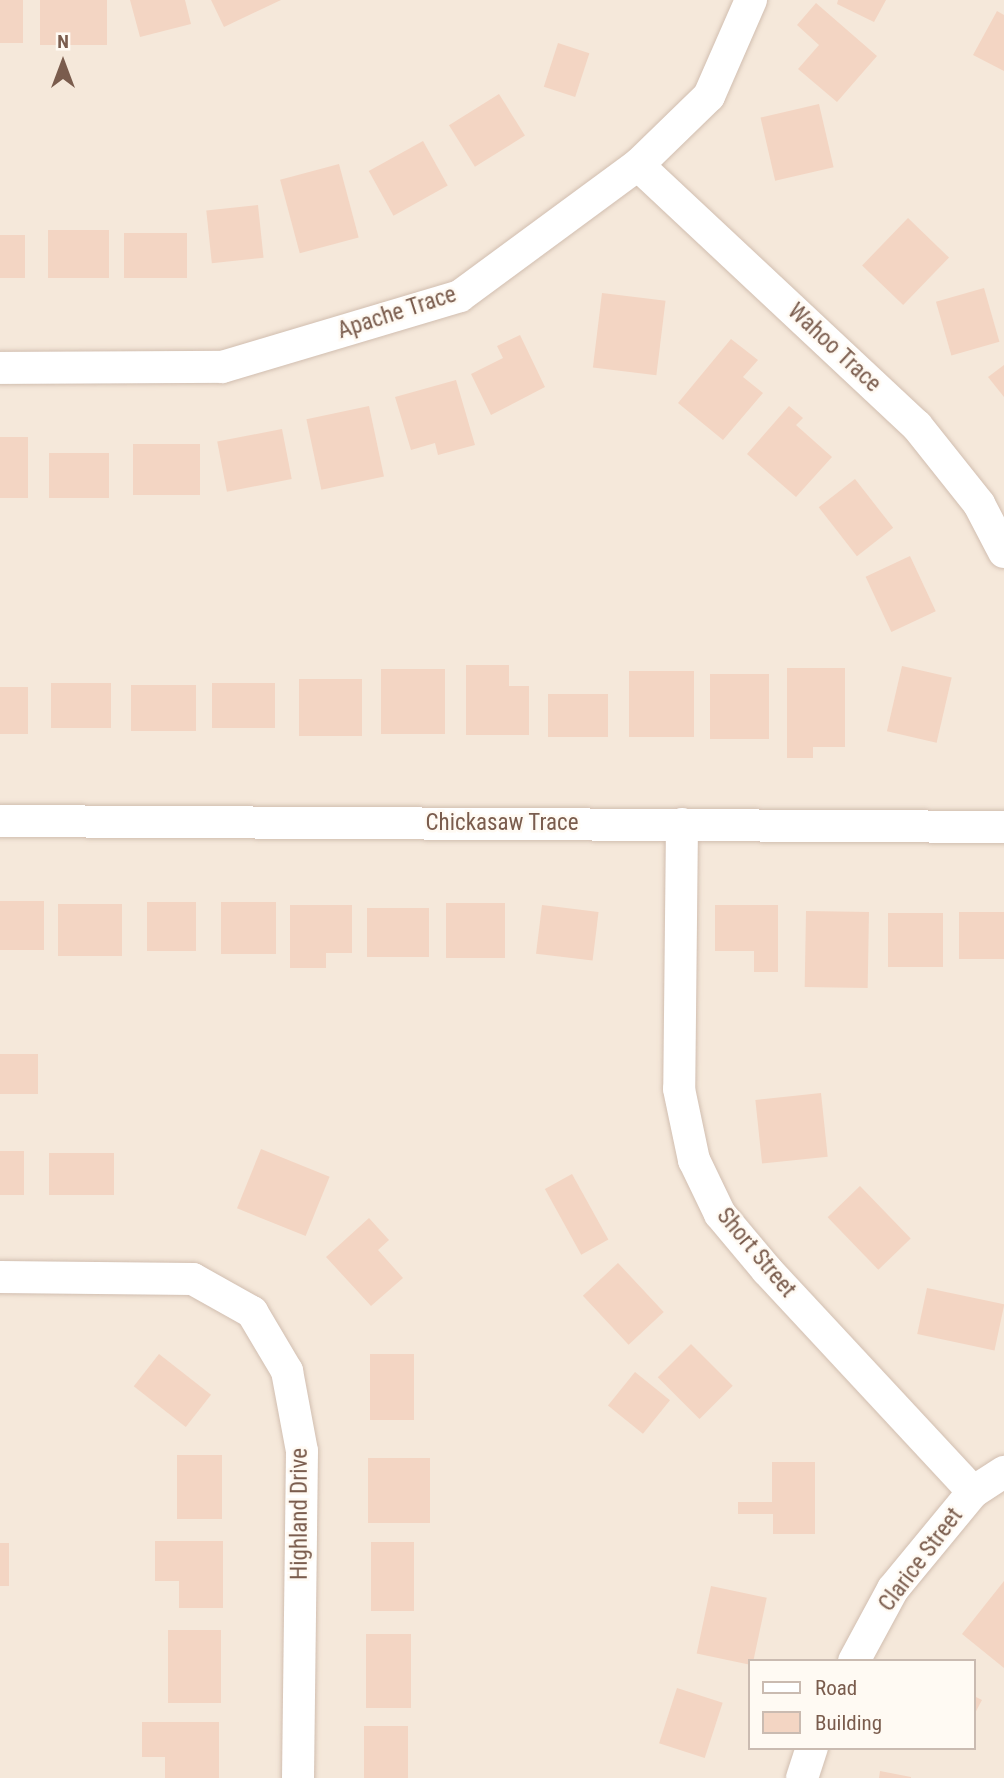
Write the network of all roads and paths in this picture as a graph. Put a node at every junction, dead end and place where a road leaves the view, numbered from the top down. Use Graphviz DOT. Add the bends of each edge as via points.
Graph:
graph roads {
  1 [pos="751,0"];
  2 [pos="638,165"];
  3 [pos="0,368"];
  4 [pos="1004,552"];
  5 [pos="0,821"];
  6 [pos="682,824"];
  7 [pos="1004,827"];
  8 [pos="0,1278"];
  9 [pos="1004,1472"];
  10 [pos="973,1492"];
  11 [pos="855,1659"];
  12 [pos="811,1750"];
  13 [pos="298,1778"];
  14 [pos="802,1778"];
  1 -- 2 [label="street, Apache Trace" via="709,96"];
  2 -- 3 [label="street, Apache Trace" via="460,296 222,368"];
  2 -- 4 [label="street, Wahoo Trace" via="917,426 979,504"];
  5 -- 6 [label="street, Chickasaw Trace"];
  6 -- 7 [label="street, Chickasaw Trace"];
  6 -- 10 [label="street, Short Street" via="678,1088 694,1160 720,1214 767,1270"];
  8 -- 13 [label="street, Highland Drive" via="193,1279 252,1312 287,1371 302,1451"];
  9 -- 10 [label="street, Clarice Street"];
  10 -- 11 [label="street, Clarice Street" via="893,1589"];
  12 -- 14 [label="street"];
}
